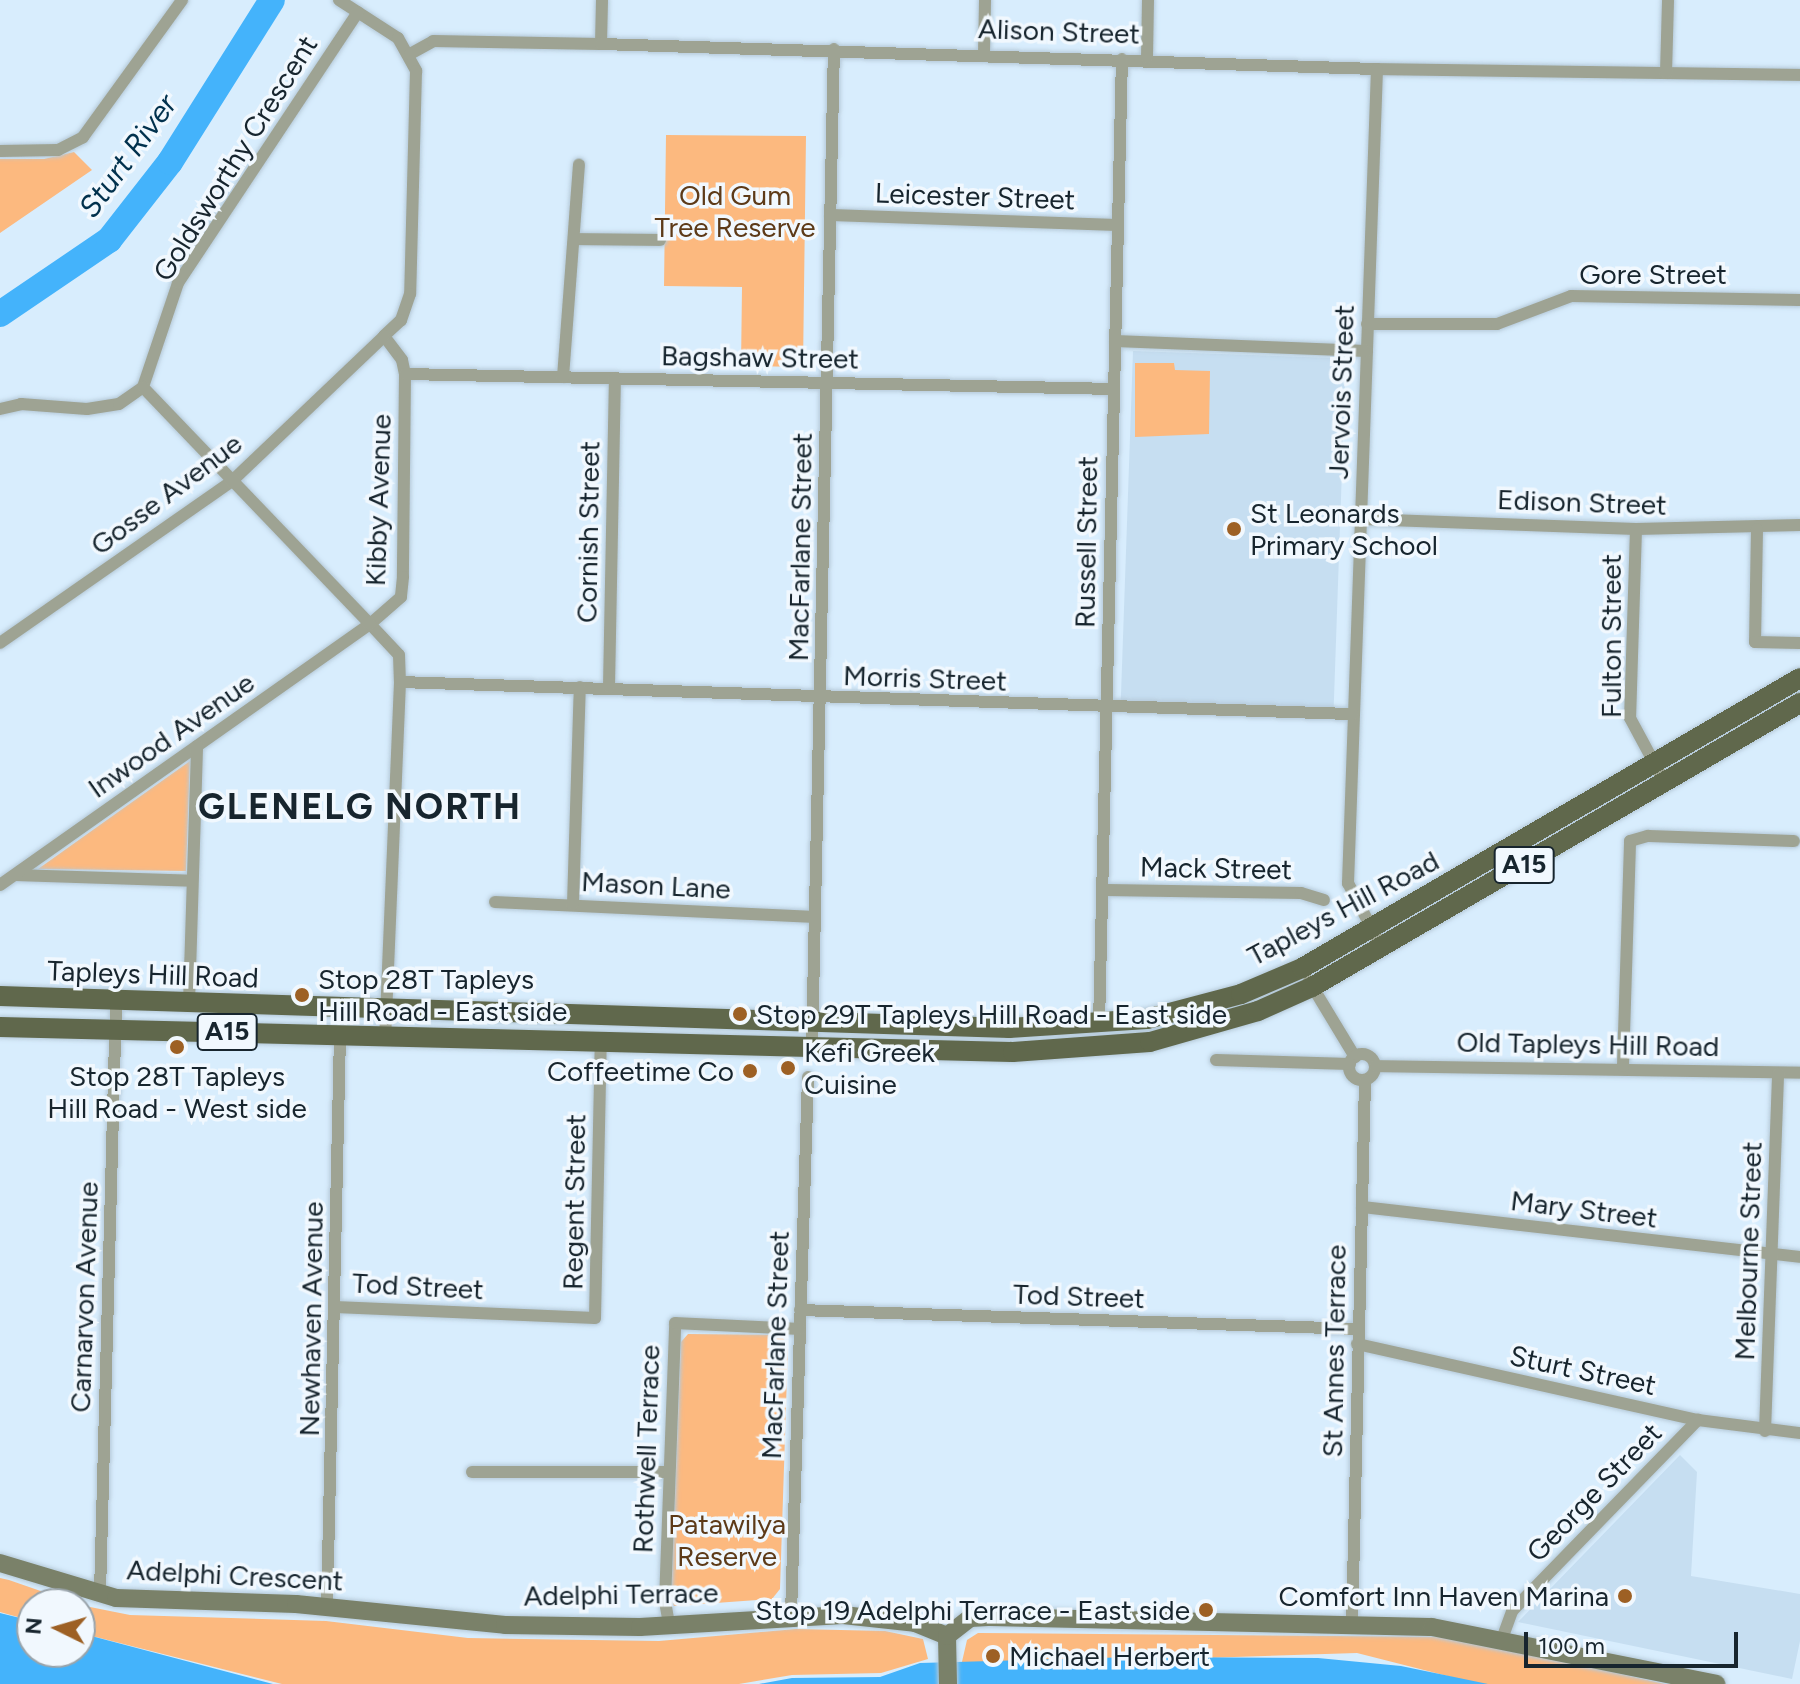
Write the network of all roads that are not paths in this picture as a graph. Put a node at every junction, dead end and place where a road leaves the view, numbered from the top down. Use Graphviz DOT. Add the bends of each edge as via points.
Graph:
graph roads {
  1 [pos="182,0"];
  2 [pos="339,0"];
  3 [pos="602,0"];
  4 [pos="985,0"];
  5 [pos="1148,0"];
  6 [pos="1668,0"];
  7 [pos="358,12"];
  8 [pos="601,44"];
  9 [pos="834,49"];
  10 [pos="984,53"];
  11 [pos="410,54"];
  12 [pos="1147,58"];
  13 [pos="1122,59"];
  14 [pos="1377,69"];
  15 [pos="1666,73"];
  16 [pos="1800,75"];
  17 [pos="0,151"];
  18 [pos="579,165"];
  19 [pos="830,215"];
  20 [pos="1118,225"];
  21 [pos="574,239"];
  22 [pos="660,240"];
  23 [pos="1800,300"];
  24 [pos="1367,324"];
  25 [pos="384,336"];
  26 [pos="1115,341"];
  27 [pos="1367,351"];
  28 [pos="405,374"];
  29 [pos="563,377"];
  30 [pos="615,378"];
  31 [pos="826,383"];
  32 [pos="143,387"];
  33 [pos="1114,389"];
  34 [pos="0,409"];
  35 [pos="232,481"];
  36 [pos="1362,519"];
  37 [pos="1800,525"];
  38 [pos="1636,529"];
  39 [pos="1757,529"];
  40 [pos="370,624"];
  41 [pos="0,643"];
  42 [pos="1800,643"];
  43 [pos="1800,678"];
  44 [pos="400,682"];
  45 [pos="580,687"];
  46 [pos="609,687"];
  47 [pos="822,698"];
  48 [pos="1800,703"];
  49 [pos="1106,709"];
  50 [pos="1352,714"];
  51 [pos="197,746"];
  52 [pos="1654,765"];
  53 [pos="1665,783"];
  54 [pos="1794,841"];
  55 [pos="15,875"];
  56 [pos="192,881"];
  57 [pos="0,885"];
  58 [pos="1106,890"];
  59 [pos="1324,900"];
  60 [pos="495,902"];
  61 [pos="573,904"];
  62 [pos="815,917"];
  63 [pos="1371,928"];
  64 [pos="1382,948"];
  65 [pos="1302,968"];
  66 [pos="1312,987"];
  67 [pos="0,996"];
  68 [pos="116,1002"];
  69 [pos="189,1003"];
  70 [pos="386,1009"];
  71 [pos="813,1021"];
  72 [pos="1099,1025"];
  73 [pos="0,1027"];
  74 [pos="115,1031"];
  75 [pos="340,1032"];
  76 [pos="385,1034"];
  77 [pos="601,1040"];
  78 [pos="812,1046"];
  79 [pos="1216,1060"];
  80 [pos="1352,1060"];
  81 [pos="1375,1066"];
  82 [pos="1623,1066"];
  83 [pos="1778,1073"];
  84 [pos="1800,1073"];
  85 [pos="808,1077"];
  86 [pos="1365,1080"];
  87 [pos="1362,1207"];
  88 [pos="1772,1256"];
  89 [pos="1800,1257"];
  90 [pos="335,1307"];
  91 [pos="800,1310"];
  92 [pos="595,1318"];
  93 [pos="800,1329"];
  94 [pos="1357,1329"];
  95 [pos="1357,1344"];
  96 [pos="1698,1420"];
  97 [pos="1765,1431"];
  98 [pos="1800,1433"];
  99 [pos="472,1472"];
  100 [pos="669,1472"];
  101 [pos="0,1563"];
  102 [pos="100,1593"];
  103 [pos="327,1607"];
  104 [pos="791,1614"];
  105 [pos="470,1623"];
  106 [pos="669,1624"];
  107 [pos="1352,1624"];
  108 [pos="947,1636"];
  109 [pos="1502,1639"];
  110 [pos="948,1684"];
  111 [pos="1716,1684"];
  1 -- 17 [label="street" via="83,137 58,150"];
  2 -- 7 [label="street"];
  3 -- 8 [label="street"];
  4 -- 10 [label="street"];
  5 -- 12 [label="street"];
  6 -- 15 [label="street"];
  7 -- 11 [label="street" via="398,38"];
  7 -- 32 [label="street, Goldsworthy Crescent" via="178,283"];
  8 -- 9 [label="street, Alison Street"];
  8 -- 11 [label="street, Alison Street" via="433,41"];
  9 -- 10 [label="street, Alison Street"];
  9 -- 19 [label="street, MacFarlane Street"];
  10 -- 13 [label="street, Alison Street"];
  11 -- 25 [label="street" via="416,71 410,294 401,320"];
  12 -- 13 [label="street, Alison Street"];
  12 -- 14 [label="street, Alison Street"];
  13 -- 20 [label="street, Russell Street"];
  14 -- 15 [label="street, Alison Street"];
  14 -- 24 [label="street, Jervois Street"];
  15 -- 16 [label="street, Alison Street"];
  18 -- 21 [label="street"];
  19 -- 20 [label="street, Leicester Street"];
  19 -- 31 [label="street, MacFarlane Street"];
  20 -- 26 [label="street, Russell Street"];
  21 -- 22 [label="street"];
  21 -- 29 [label="street"];
  23 -- 24 [label="street, Gore Street" via="1571,296 1497,324"];
  24 -- 27 [label="street, Jervois Street"];
  25 -- 28 [label="street, Kibby Avenue" via="402,360"];
  25 -- 35 [label="street, Gosse Avenue"];
  26 -- 27 [label="street"];
  26 -- 33 [label="street, Russell Street"];
  27 -- 36 [label="street, Jervois Street"];
  28 -- 29 [label="street, Bagshaw Street"];
  28 -- 40 [label="street, Kibby Avenue" via="401,597"];
  29 -- 30 [label="street, Bagshaw Street"];
  30 -- 31 [label="street, Bagshaw Street"];
  30 -- 46 [label="street, Cornish Street"];
  31 -- 33 [label="street, Bagshaw Street"];
  31 -- 47 [label="street, MacFarlane Street"];
  32 -- 34 [label="street" via="119,404 87,409 21,404"];
  32 -- 35 [label="street"];
  33 -- 49 [label="street, Russell Street"];
  35 -- 40 [label="street"];
  35 -- 41 [label="street, Gosse Avenue"];
  36 -- 38 [label="street, Edison Street"];
  36 -- 50 [label="street, Jervois Street"];
  37 -- 39 [label="street, Edison Street"];
  38 -- 39 [label="street, Edison Street"];
  38 -- 52 [label="street, Fulton Street" via="1630,718"];
  39 -- 42 [label="street" via="1755,642"];
  40 -- 44 [label="street, Kibby Avenue" via="399,655"];
  40 -- 51 [label="street, Inwood Avenue"];
  43 -- 52 [label="main road, Tapleys Hill Road / A15"];
  44 -- 45 [label="street, Morris Street"];
  44 -- 70 [label="street, Kibby Avenue"];
  45 -- 46 [label="street, Morris Street"];
  45 -- 61 [label="street"];
  46 -- 47 [label="street, Morris Street"];
  47 -- 49 [label="street, Morris Street"];
  47 -- 62 [label="street, MacFarlane Street"];
  48 -- 53 [label="main road, Tapleys Hill Road / A15"];
  49 -- 50 [label="street, Morris Street"];
  49 -- 58 [label="street, Russell Street"];
  50 -- 63 [label="street, Jervois Street" via="1348,883"];
  51 -- 55 [label="street, Inwood Avenue"];
  51 -- 56 [label="street"];
  52 -- 53 [label="street, Fulton Street"];
  52 -- 63 [label="main road, Tapleys Hill Road / A15"];
  53 -- 64 [label="main road, Tapleys Hill Road / A15"];
  54 -- 82 [label="street" via="1648,836 1630,841"];
  55 -- 56 [label="street"];
  55 -- 57 [label="street, Inwood Avenue"];
  56 -- 69 [label="street"];
  58 -- 59 [label="street, Mack Street" via="1301,893"];
  58 -- 72 [label="street, Russell Street"];
  60 -- 61 [label="street, Mason Lane"];
  61 -- 62 [label="street, Mason Lane"];
  62 -- 71 [label="street, MacFarlane Street"];
  63 -- 64 [label="street, Jervois Street"];
  63 -- 65 [label="main road, Tapleys Hill Road / A15"];
  64 -- 66 [label="main road, Tapleys Hill Road / A15"];
  65 -- 66 [label="street"];
  65 -- 72 [label="main road, Tapleys Hill Road / A15" via="1191,1009"];
  66 -- 78 [label="main road, Tapleys Hill Road / A15" via="1208,1028 1098,1049"];
  66 -- 80 [label="street"];
  67 -- 68 [label="main road, Tapleys Hill Road / A15"];
  68 -- 69 [label="main road, Tapleys Hill Road / A15"];
  68 -- 74 [label="street, Carnarvon Avenue"];
  69 -- 70 [label="main road, Tapleys Hill Road / A15"];
  70 -- 71 [label="main road, Tapleys Hill Road / A15"];
  70 -- 76 [label="street, Kibby Avenue"];
  71 -- 72 [label="main road, Tapleys Hill Road / A15" via="1009,1028"];
  71 -- 78 [label="street, MacFarlane Street"];
  73 -- 74 [label="main road, Tapleys Hill Road / A15"];
  74 -- 75 [label="main road, Tapleys Hill Road / A15"];
  74 -- 102 [label="street, Carnarvon Avenue"];
  75 -- 76 [label="main road, Tapleys Hill Road / A15"];
  75 -- 90 [label="street, Newhaven Avenue"];
  76 -- 77 [label="main road, Tapleys Hill Road / A15"];
  77 -- 78 [label="main road, Tapleys Hill Road / A15"];
  77 -- 92 [label="street, Regent Street"];
  79 -- 80 [label="street"];
  80 -- 81 [label="street" via="1368,1055"];
  80 -- 86 [label="street" via="1354,1077"];
  81 -- 82 [label="street, Old Tapleys Hill Road"];
  81 -- 86 [label="street"];
  82 -- 83 [label="street, Old Tapleys Hill Road"];
  83 -- 84 [label="street, Old Tapleys Hill Road"];
  83 -- 88 [label="street, Melbourne Street"];
  85 -- 91 [label="street, MacFarlane Street"];
  86 -- 87 [label="street, St Annes Terrace"];
  87 -- 88 [label="street, Mary Street"];
  87 -- 94 [label="street, St Annes Terrace"];
  88 -- 89 [label="street, Mary Street"];
  88 -- 97 [label="street, Melbourne Street"];
  90 -- 92 [label="street, Tod Street"];
  90 -- 103 [label="street, Newhaven Avenue"];
  91 -- 93 [label="street, MacFarlane Street"];
  91 -- 94 [label="street, Tod Street"];
  93 -- 100 [label="street, Rothwell Terrace" via="675,1323"];
  93 -- 104 [label="street, MacFarlane Street"];
  94 -- 95 [label="street, St Annes Terrace"];
  95 -- 96 [label="street, Sturt Street"];
  95 -- 107 [label="street, St Annes Terrace"];
  96 -- 97 [label="street, Sturt Street"];
  96 -- 109 [label="street, George Street" via="1512,1611"];
  97 -- 98 [label="street, Sturt Street"];
  99 -- 100 [label="street"];
  100 -- 106 [label="street, Rothwell Terrace"];
  101 -- 102 [label="street, Adelphi Crescent"];
  102 -- 103 [label="street, Adelphi Crescent"];
  103 -- 105 [label="street, Adelphi Crescent"];
  104 -- 106 [label="street, Adelphi Terrace"];
  104 -- 108 [label="street, Adelphi Terrace" via="883,1618"];
  105 -- 106 [label="street, Adelphi Terrace"];
  107 -- 108 [label="street" via="970,1618"];
  107 -- 109 [label="street" via="1432,1627"];
  108 -- 110 [label="street"];
  109 -- 111 [label="street"];
}
